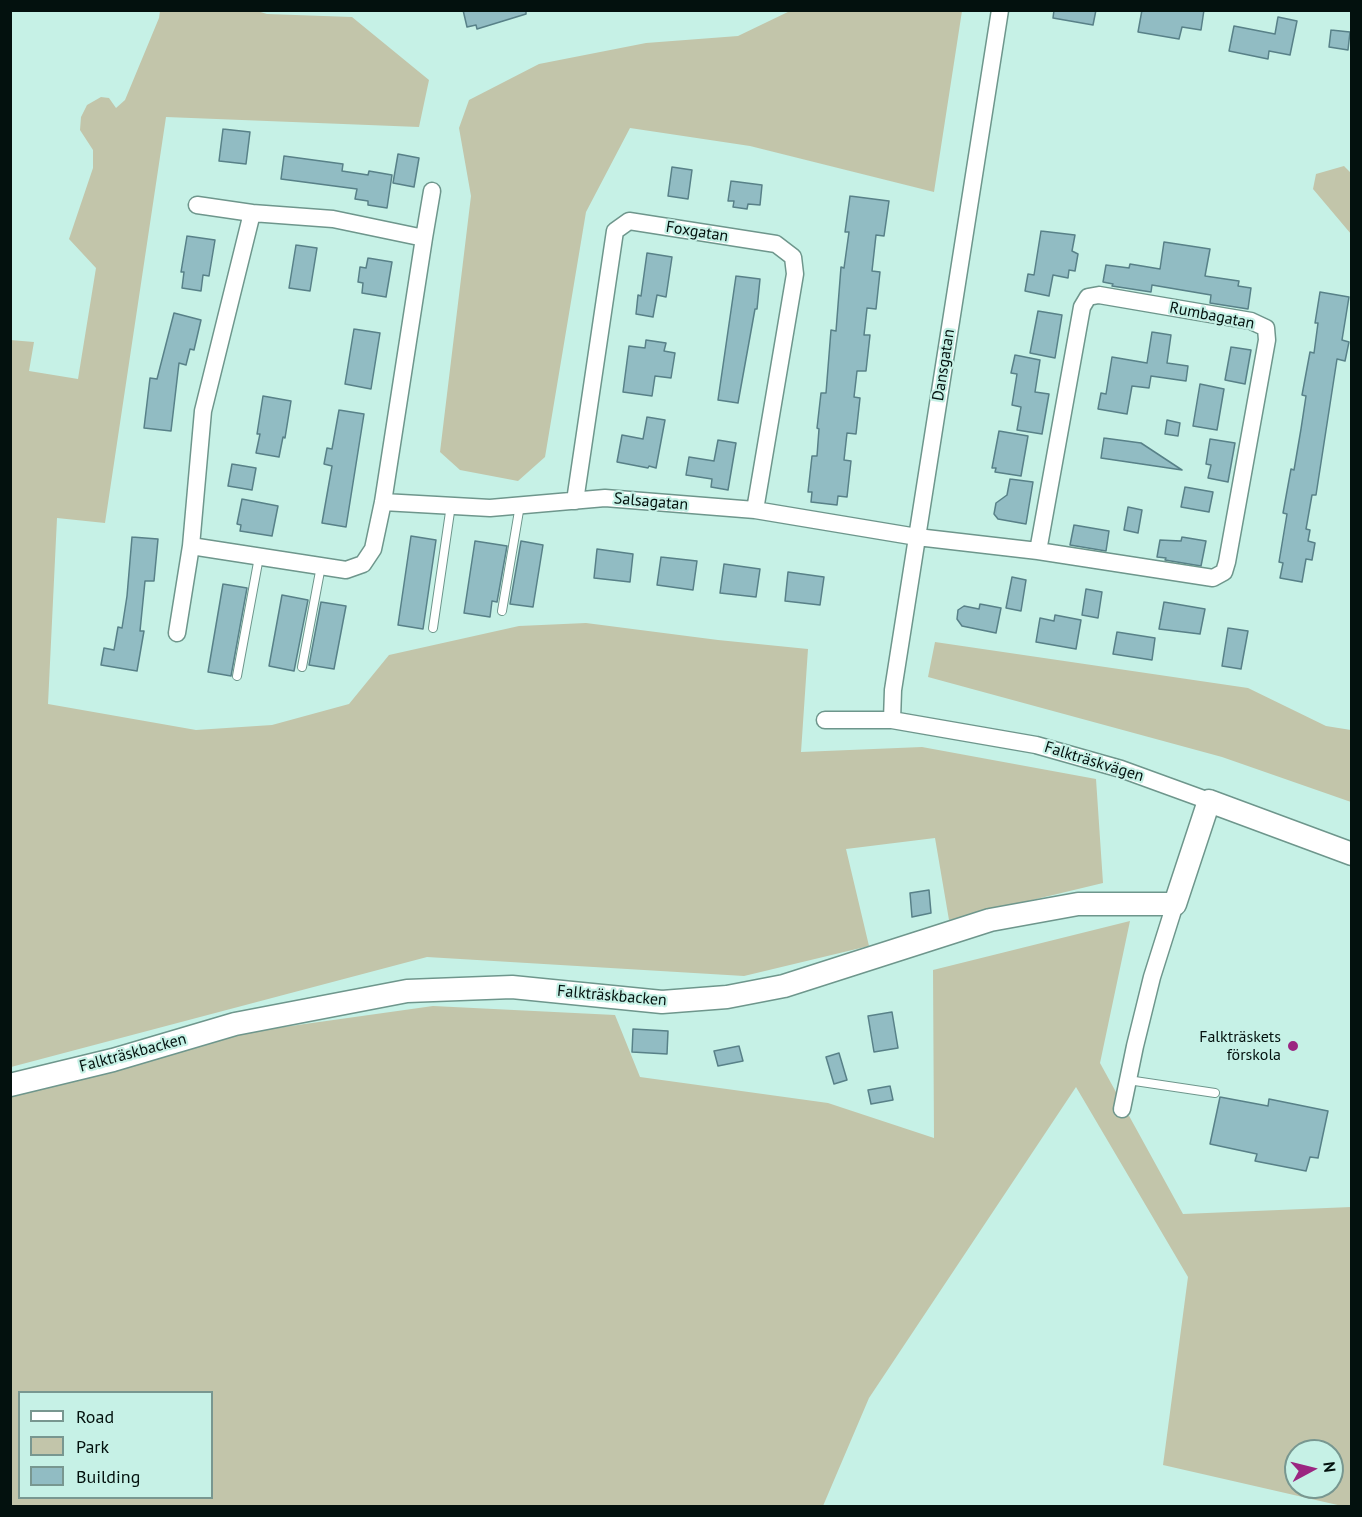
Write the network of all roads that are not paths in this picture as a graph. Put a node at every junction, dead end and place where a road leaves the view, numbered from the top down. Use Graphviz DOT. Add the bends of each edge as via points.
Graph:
graph roads {
  1 [pos="1000,10"];
  2 [pos="432,191"];
  3 [pos="197,206"];
  4 [pos="252,213"];
  5 [pos="424,238"];
  6 [pos="575,501"];
  7 [pos="383,502"];
  8 [pos="451,505"];
  9 [pos="520,506"];
  10 [pos="755,510"];
  11 [pos="917,537"];
  12 [pos="191,546"];
  13 [pos="1038,552"];
  14 [pos="259,557"];
  15 [pos="321,566"];
  16 [pos="502,611"];
  17 [pos="433,627"];
  18 [pos="177,633"];
  19 [pos="302,667"];
  20 [pos="237,676"];
  21 [pos="825,720"];
  22 [pos="892,720"];
  23 [pos="1209,801"];
  24 [pos="1352,854"];
  25 [pos="1175,904"];
  26 [pos="1128,1080"];
  27 [pos="10,1085"];
  28 [pos="1215,1093"];
  29 [pos="1122,1109"];
  1 -- 11 [label="street, Dansgatan"];
  2 -- 5 [label="street"];
  3 -- 4 [label="street"];
  4 -- 5 [label="street" via="333,219"];
  4 -- 12 [label="street" via="203,411"];
  5 -- 7 [label="street"];
  6 -- 9 [label="street, Salsagatan"];
  6 -- 10 [label="street, Salsagatan" via="605,498"];
  6 -- 10 [label="street, Foxgatan" via="615,231 629,221 776,244 793,257 795,274"];
  7 -- 8 [label="street, Salsagatan"];
  7 -- 15 [label="street" via="373,549 363,564 346,570"];
  8 -- 9 [label="street, Salsagatan"];
  8 -- 17 [label="lane"];
  9 -- 16 [label="lane"];
  10 -- 11 [label="street, Salsagatan"];
  11 -- 13 [label="street, Rumbagatan"];
  11 -- 22 [label="street, Dansgatan" via="893,690"];
  12 -- 14 [label="street"];
  12 -- 18 [label="street"];
  13 -- 13 [label="street, Rumbagatan" via="1213,578 1224,572 1268,340 1266,328 1251,321 1099,295 1088,297 1082,307"];
  14 -- 15 [label="street"];
  14 -- 20 [label="lane"];
  15 -- 19 [label="lane"];
  21 -- 22 [label="street, Falkträskvägen"];
  22 -- 23 [label="street, Falkträskvägen" via="1036,745 1121,769"];
  23 -- 24 [label="street, Falkträskvägen"];
  23 -- 25 [label="street"];
  25 -- 26 [label="street" via="1152,976"];
  25 -- 27 [label="street, Falkträskbacken" via="1078,903 990,920 784,986 727,997 662,1002 512,987 407,992 235,1024"];
  26 -- 28 [label="lane"];
  26 -- 29 [label="street"];
}
